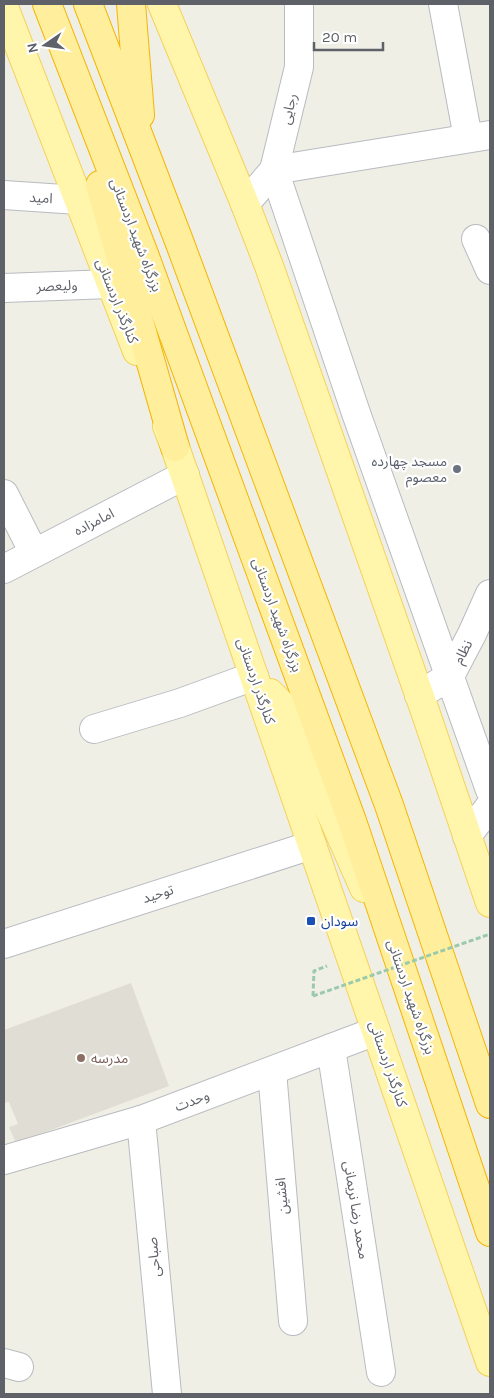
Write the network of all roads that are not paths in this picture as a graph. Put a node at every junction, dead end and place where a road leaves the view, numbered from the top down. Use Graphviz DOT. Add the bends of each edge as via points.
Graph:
graph roads {
  1 [pos="88,4"];
  2 [pos="130,4"];
  3 [pos="162,4"];
  4 [pos="299,4"];
  5 [pos="443,4"];
  6 [pos="4,7"];
  7 [pos="49,11"];
  8 [pos="479,136"];
  9 [pos="143,146"];
  10 [pos="274,170"];
  11 [pos="4,195"];
  12 [pos="78,200"];
  13 [pos="246,204"];
  14 [pos="476,239"];
  15 [pos="490,270"];
  16 [pos="110,284"];
  17 [pos="4,288"];
  18 [pos="356,413"];
  19 [pos="328,434"];
  20 [pos="175,447"];
  21 [pos="185,475"];
  22 [pos="4,494"];
  23 [pos="34,554"];
  24 [pos="4,569"];
  25 [pos="490,594"];
  26 [pos="254,676"];
  27 [pos="450,676"];
  28 [pos="419,695"];
  29 [pos="94,729"];
  30 [pos="490,790"];
  31 [pos="490,806"];
  32 [pos="468,836"];
  33 [pos="312,845"];
  34 [pos="490,903"];
  35 [pos="4,944"];
  36 [pos="410,992"];
  37 [pos="376,1031"];
  38 [pos="330,1048"];
  39 [pos="272,1071"];
  40 [pos="490,1104"];
  41 [pos="141,1120"];
  42 [pos="4,1160"];
  43 [pos="490,1232"];
  44 [pos="292,1321"];
  45 [pos="490,1362"];
  46 [pos="381,1372"];
  47 [pos="167,1394"];
  1 -- 9 [label="highway"];
  2 -- 9 [label="highway"];
  3 -- 13 [label="main road"];
  4 -- 10 [label="street, رجایی" via="299,67"];
  5 -- 8 [label="street"];
  6 -- 12 [label="main road, کنارگذر اردستانی"];
  7 -- 20 [label="highway"];
  7 -- 36 [label="highway, بزرگراه شهید اردستانی" via="155,282 352,821"];
  8 -- 10 [label="street"];
  9 -- 40 [label="highway" via="389,805"];
  10 -- 13 [label="street, رجایی"];
  10 -- 18 [label="street"];
  11 -- 12 [label="street, امید"];
  12 -- 16 [label="main road, کنارگذر اردستانی"];
  13 -- 19 [label="main road"];
  14 -- 15 [label="street"];
  16 -- 17 [label="street, ولیعصر"];
  16 -- 20 [label="main road, کنارگذر اردستانی"];
  18 -- 19 [label="street"];
  18 -- 27 [label="street"];
  19 -- 28 [label="main road"];
  20 -- 21 [label="main road, کنارگذر اردستانی"];
  21 -- 23 [label="street, امامزاده"];
  21 -- 26 [label="main road, کنارگذر اردستانی"];
  22 -- 23 [label="street"];
  23 -- 24 [label="street, امامزاده"];
  25 -- 27 [label="street, نظام"];
  26 -- 29 [label="street"];
  26 -- 33 [label="main road, کنارگذر اردستانی"];
  26 -- 36 [label="main road" via="284,707"];
  27 -- 28 [label="street, نظام"];
  27 -- 30 [label="street"];
  28 -- 32 [label="main road"];
  31 -- 32 [label="street"];
  32 -- 34 [label="main road"];
  33 -- 35 [label="street, توحید"];
  33 -- 37 [label="main road, کنارگذر اردستانی"];
  36 -- 43 [label="highway, بزرگراه شهید اردستانی"];
  37 -- 38 [label="street, وحدت"];
  37 -- 45 [label="main road, کنارگذر اردستانی"];
  38 -- 39 [label="street, وحدت"];
  38 -- 46 [label="street, محمد رضا نریمانی"];
  39 -- 41 [label="street, وحدت"];
  39 -- 44 [label="street, افشین"];
  41 -- 42 [label="street, وحدت"];
  41 -- 47 [label="street, صباحی"];
}
